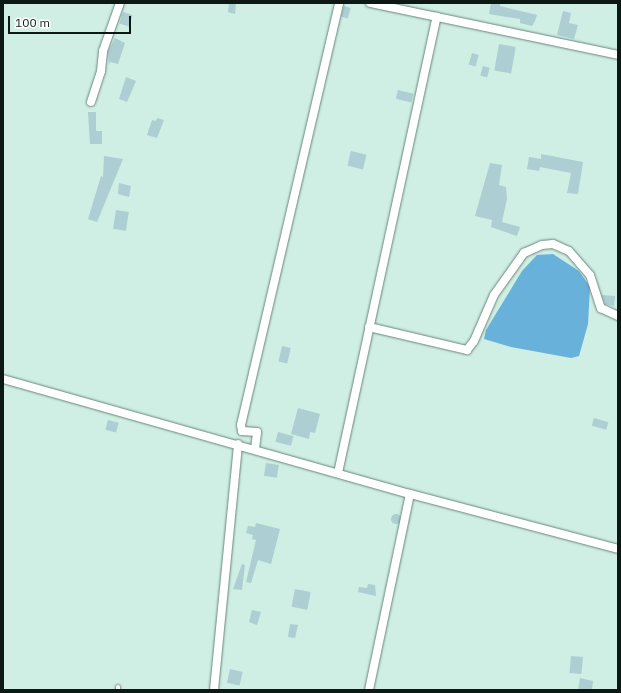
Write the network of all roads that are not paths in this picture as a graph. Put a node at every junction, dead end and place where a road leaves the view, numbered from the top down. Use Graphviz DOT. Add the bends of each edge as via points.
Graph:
graph roads {
  1 [pos="120,3"];
  2 [pos="339,3"];
  3 [pos="370,3"];
  4 [pos="437,18"];
  5 [pos="618,55"];
  6 [pos="91,102"];
  7 [pos="618,316"];
  8 [pos="370,327"];
  9 [pos="3,379"];
  10 [pos="238,444"];
  11 [pos="255,449"];
  12 [pos="338,473"];
  13 [pos="410,494"];
  14 [pos="618,549"];
  15 [pos="214,690"];
  16 [pos="369,690"];
  1 -- 6 [label="street" via="102,51 101,71"];
  2 -- 11 [label="street" via="241,425 242,431 257,432"];
  3 -- 4 [label="street"];
  4 -- 5 [label="street"];
  4 -- 8 [label="street"];
  7 -- 8 [label="street" via="601,308 590,276 569,251 553,244 542,245 524,253 494,295 474,341 467,350"];
  8 -- 12 [label="street"];
  9 -- 10 [label="street"];
  10 -- 11 [label="street"];
  10 -- 15 [label="street"];
  11 -- 12 [label="street"];
  12 -- 13 [label="street"];
  13 -- 14 [label="street"];
  13 -- 16 [label="street"];
}
